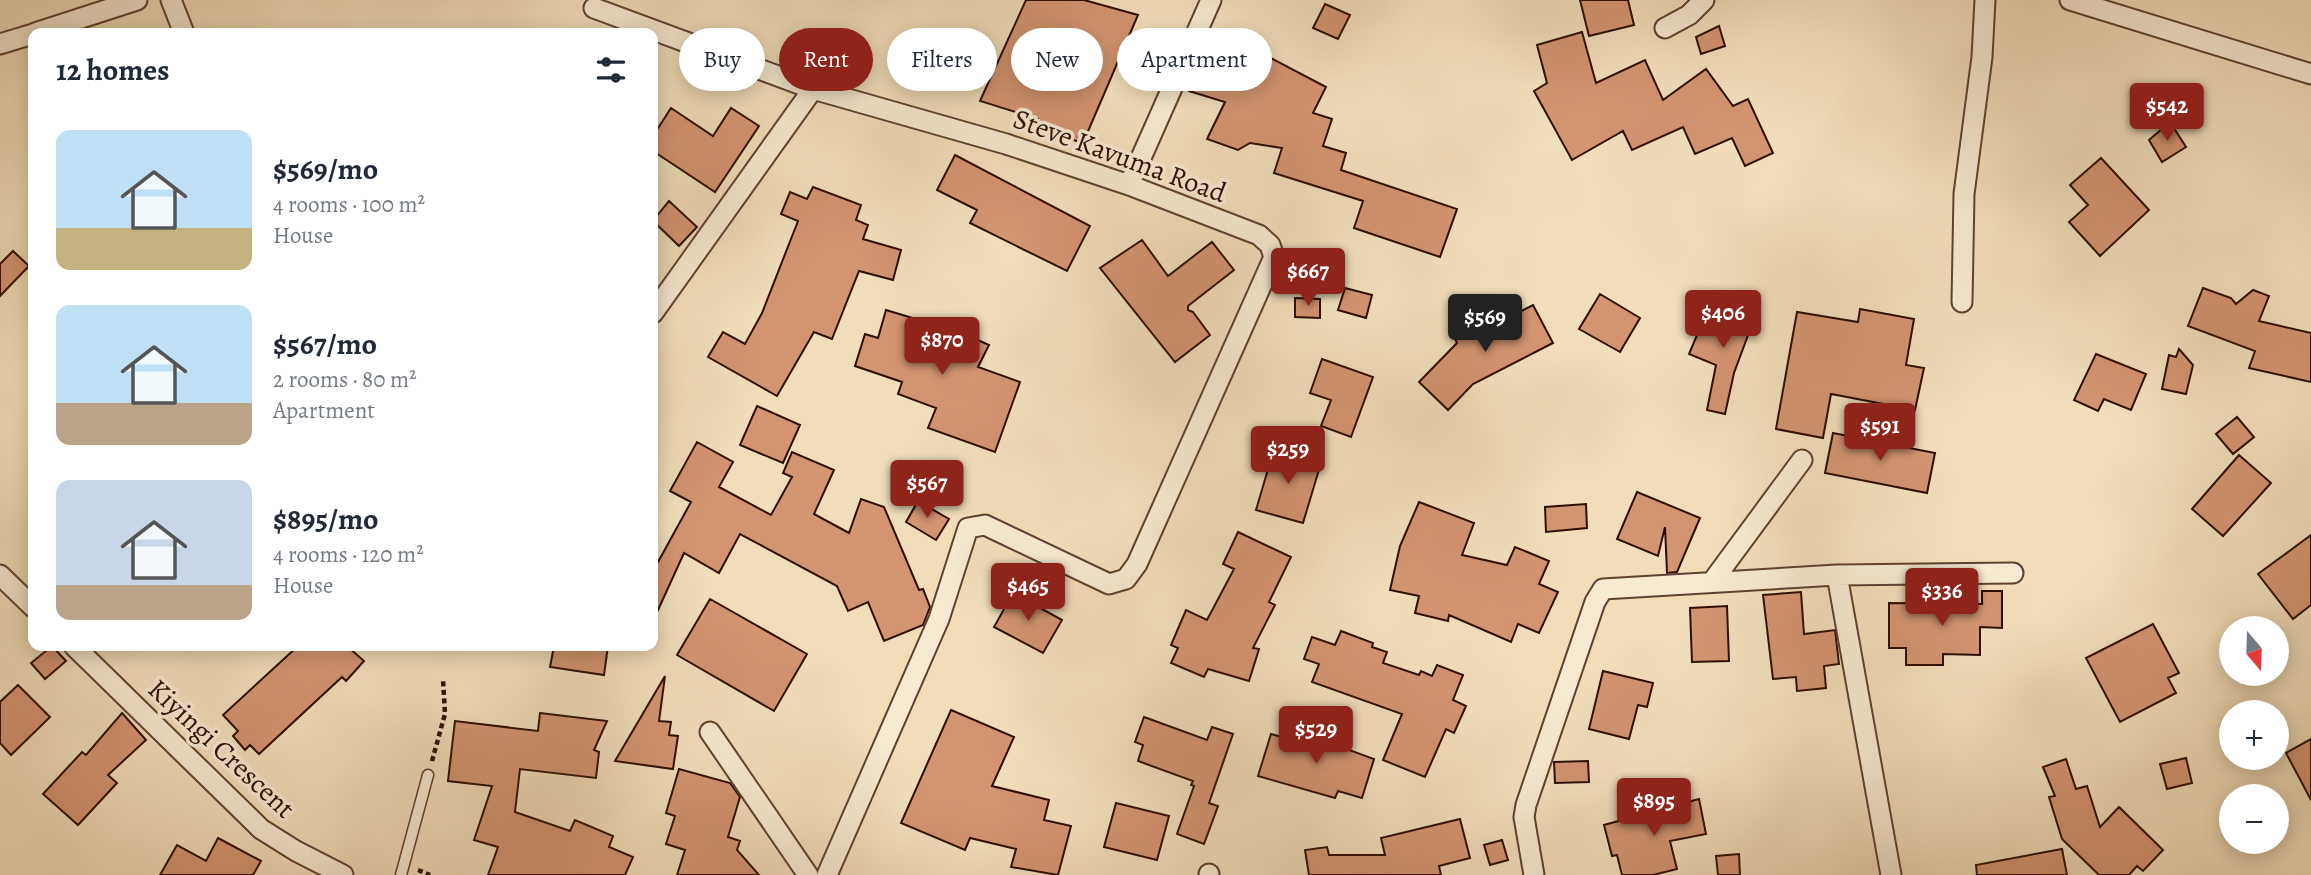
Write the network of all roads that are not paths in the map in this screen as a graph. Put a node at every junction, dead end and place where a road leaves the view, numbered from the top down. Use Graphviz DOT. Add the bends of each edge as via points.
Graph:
graph roads {
  1 [pos="137,0"];
  2 [pos="171,0"];
  3 [pos="1210,0"];
  4 [pos="1704,0"];
  5 [pos="1985,0"];
  6 [pos="2070,0"];
  7 [pos="594,8"];
  8 [pos="52,28"];
  9 [pos="182,28"];
  10 [pos="648,28"];
  11 [pos="1665,28"];
  12 [pos="658,32"];
  13 [pos="28,36"];
  14 [pos="0,44"];
  15 [pos="2311,74"];
  16 [pos="779,76"];
  17 [pos="812,91"];
  18 [pos="820,91"];
  19 [pos="1129,185"];
  20 [pos="1962,302"];
  21 [pos="658,306"];
  22 [pos="1802,460"];
  23 [pos="2013,573"];
  24 [pos="0,575"];
  25 [pos="1837,575"];
  26 [pos="1712,582"];
  27 [pos="28,602"];
  28 [pos="79,651"];
  29 [pos="710,732"];
  30 [pos="428,775"];
  31 [pos="343,875"];
  32 [pos="401,875"];
  33 [pos="808,875"];
  34 [pos="827,875"];
  35 [pos="1534,875"];
  36 [pos="1891,875"];
  1 -- 8 [label="street"];
  2 -- 9 [label="street"];
  3 -- 19 [label="street"];
  4 -- 11 [label="street"];
  5 -- 20 [label="street" via="1964,194"];
  6 -- 15 [label="street"];
  7 -- 10 [label="street, Steve Kavuma Road"];
  12 -- 16 [label="street, Steve Kavuma Road"];
  13 -- 14 [label="street"];
  17 -- 21 [label="street"];
  18 -- 19 [label="street, Steve Kavuma Road"];
  19 -- 34 [label="street, Steve Kavuma Road" via="1259,235 1274,257 1137,564 1126,579 1109,584 985,526 968,528 939,619"];
  22 -- 26 [label="street"];
  23 -- 25 [label="street"];
  24 -- 27 [label="street"];
  25 -- 26 [label="street"];
  25 -- 36 [label="street"];
  26 -- 35 [label="street" via="1611,587 1597,594 1526,806"];
  28 -- 31 [label="street, Kiyingi Crescent" via="261,829"];
  29 -- 33 [label="street"];
  30 -- 32 [label="lane"];
}
